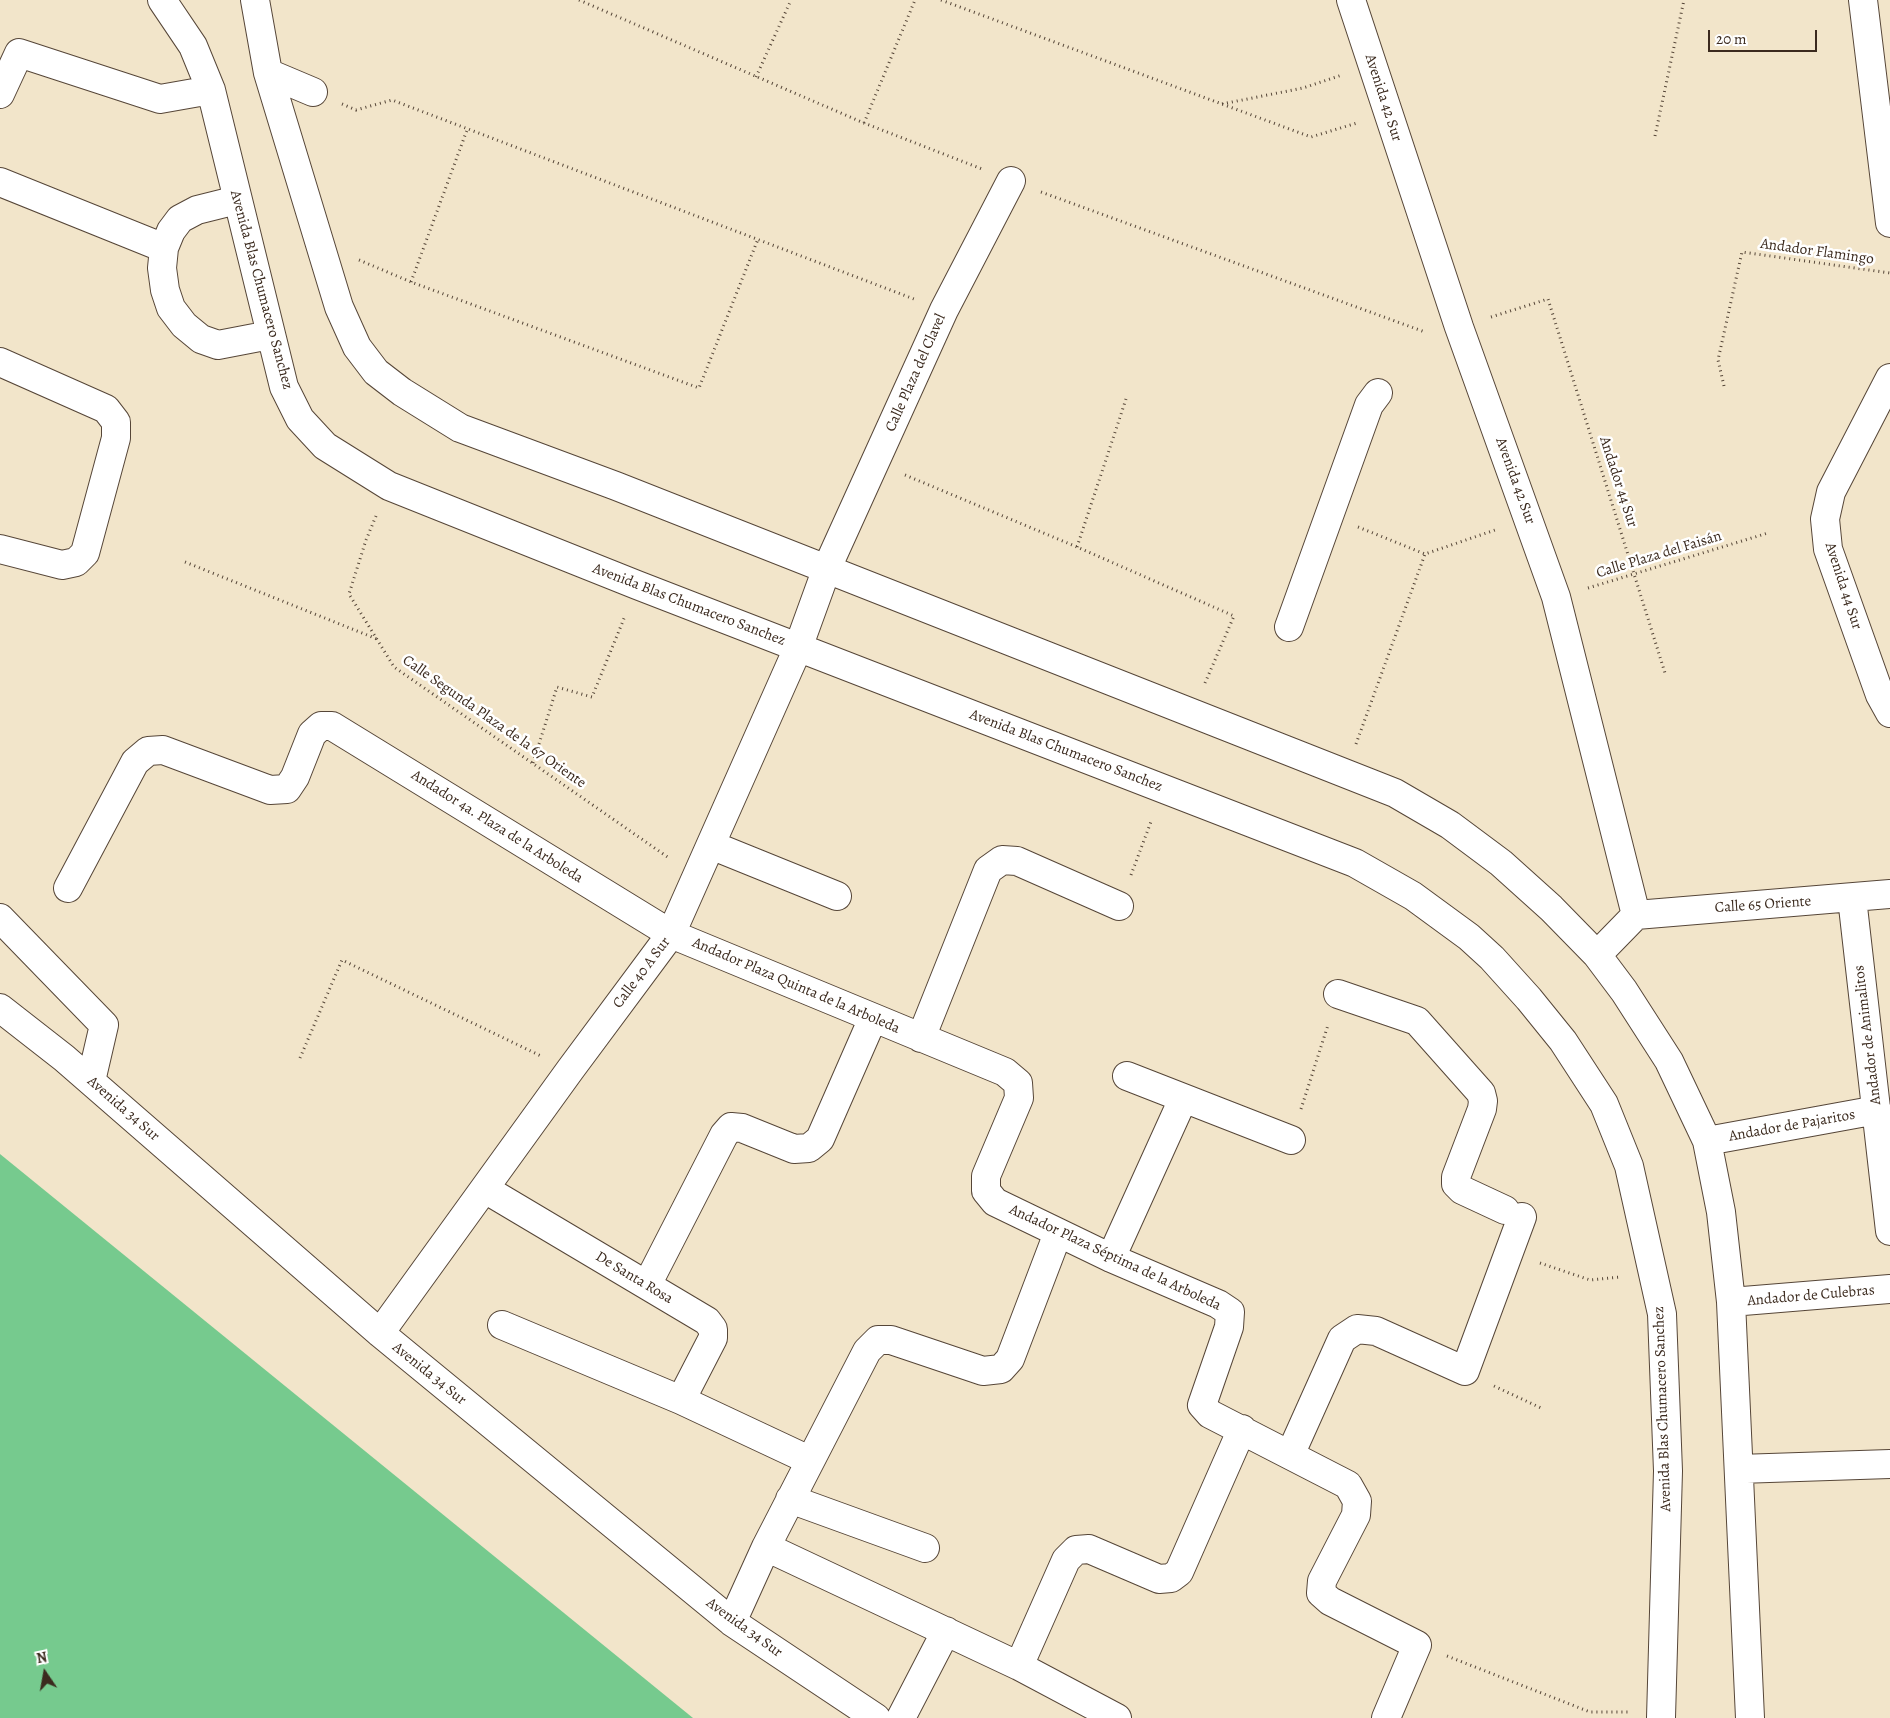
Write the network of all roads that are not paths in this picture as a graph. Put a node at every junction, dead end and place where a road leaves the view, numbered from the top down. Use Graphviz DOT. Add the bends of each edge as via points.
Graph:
graph roads {
  1 [pos="162,0"];
  2 [pos="255,0"];
  3 [pos="1351,0"];
  4 [pos="1863,0"];
  5 [pos="268,73"];
  6 [pos="211,90"];
  7 [pos="313,92"];
  8 [pos="0,94"];
  9 [pos="1011,181"];
  10 [pos="0,182"];
  11 [pos="237,200"];
  12 [pos="1890,223"];
  13 [pos="164,248"];
  14 [pos="270,335"];
  15 [pos="0,362"];
  16 [pos="1890,378"];
  17 [pos="1378,393"];
  18 [pos="0,549"];
  19 [pos="827,568"];
  20 [pos="1289,627"];
  21 [pos="798,648"];
  22 [pos="1890,713"];
  23 [pos="711,845"];
  24 [pos="68,888"];
  25 [pos="1890,894"];
  26 [pos="837,896"];
  27 [pos="1852,898"];
  28 [pos="1120,906"];
  29 [pos="1636,915"];
  30 [pos="0,918"];
  31 [pos="671,934"];
  32 [pos="1597,955"];
  33 [pos="1338,994"];
  34 [pos="0,1008"];
  35 [pos="873,1018"];
  36 [pos="921,1038"];
  37 [pos="1127,1076"];
  38 [pos="91,1081"];
  39 [pos="1183,1099"];
  40 [pos="1877,1110"];
  41 [pos="1291,1140"];
  42 [pos="1707,1141"];
  43 [pos="485,1189"];
  44 [pos="986,1191"];
  45 [pos="1890,1231"];
  46 [pos="1058,1233"];
  47 [pos="1111,1258"];
  48 [pos="647,1285"];
  49 [pos="1890,1289"];
  50 [pos="1732,1302"];
  51 [pos="502,1325"];
  52 [pos="380,1334"];
  53 [pos="681,1400"];
  54 [pos="1242,1429"];
  55 [pos="1290,1455"];
  56 [pos="809,1460"];
  57 [pos="1890,1464"];
  58 [pos="1739,1469"];
  59 [pos="790,1499"];
  60 [pos="766,1547"];
  61 [pos="925,1548"];
  62 [pos="732,1622"];
  63 [pos="946,1631"];
  64 [pos="1019,1666"];
  65 [pos="876,1718"];
  66 [pos="901,1718"];
  67 [pos="1117,1718"];
  68 [pos="1386,1718"];
  69 [pos="1661,1718"];
  70 [pos="1750,1718"];
  1 -- 6 [label="street, Avenida Blas Chumacero Sanchez" via="192,46"];
  2 -- 5 [label="street"];
  3 -- 29 [label="street, Avenida 42 Sur" via="1459,327 1556,597"];
  4 -- 12 [label="street"];
  5 -- 7 [label="street"];
  5 -- 19 [label="street" via="339,307 357,347 376,372 460,428"];
  6 -- 8 [label="street" via="160,99 19,53"];
  6 -- 11 [label="street, Avenida Blas Chumacero Sanchez"];
  9 -- 19 [label="street, Calle Plaza del Clavel" via="944,310"];
  10 -- 13 [label="street"];
  11 -- 13 [label="street" via="197,210 180,219"];
  11 -- 14 [label="street, Avenida Blas Chumacero Sanchez"];
  13 -- 14 [label="street" via="163,275 171,308 201,339 218,344"];
  14 -- 21 [label="street, Avenida Blas Chumacero Sanchez" via="284,387 300,419 325,446 389,486"];
  15 -- 18 [label="street" via="106,409 116,422 116,438 84,553 76,562 62,564"];
  16 -- 22 [label="street, Avenida 44 Sur" via="1831,492 1825,519 1828,549 1880,695"];
  17 -- 20 [label="street" via="1369,405"];
  19 -- 21 [label="street, Calle 40 A Sur"];
  19 -- 32 [label="street" via="1394,793 1450,825 1501,863"];
  21 -- 23 [label="street, Calle 40 A Sur"];
  21 -- 69 [label="street, Avenida Blas Chumacero Sanchez" via="1355,863 1414,896 1492,958 1564,1041 1604,1104 1629,1166 1662,1314 1668,1471"];
  23 -- 26 [label="street"];
  23 -- 31 [label="street, Calle 40 A Sur"];
  24 -- 31 [label="street, Andador 4a. Plaza de la Arboleda" via="135,762 148,751 163,750 270,790 287,789 312,734 321,726 332,726"];
  25 -- 27 [label="street, Calle 65 Oriente"];
  27 -- 29 [label="street, Calle 65 Oriente"];
  27 -- 40 [label="street, Andador de Animalitos"];
  28 -- 36 [label="street" via="1017,861 1002,860 988,870"];
  29 -- 32 [label="street"];
  30 -- 38 [label="street" via="104,1025"];
  31 -- 35 [label="street, Andador Plaza Quinta de la Arboleda"];
  31 -- 43 [label="street, Calle 40 A Sur"];
  32 -- 42 [label="street" via="1669,1061"];
  33 -- 55 [label="street" via="1417,1021 1481,1093 1484,1101 1456,1184 1462,1190 1513,1213 1465,1371 1376,1331 1357,1329 1342,1339"];
  34 -- 38 [label="street, Avenida 34 Sur"];
  35 -- 36 [label="street, Andador Plaza Quinta de la Arboleda"];
  35 -- 48 [label="street" via="820,1139 809,1148 794,1149 742,1128 732,1127 724,1135"];
  36 -- 44 [label="street, Andador Plaza Quinta de la Arboleda" via="1005,1072 1018,1083 1019,1098 986,1176"];
  37 -- 39 [label="street"];
  38 -- 52 [label="street, Avenida 34 Sur"];
  39 -- 41 [label="street"];
  39 -- 47 [label="street"];
  40 -- 42 [label="street, Andador de Pajaritos"];
  40 -- 45 [label="street, Andador de Animalitos"];
  42 -- 50 [label="street" via="1721,1212"];
  43 -- 48 [label="street, De Santa Rosa"];
  43 -- 52 [label="street, Calle 40 A Sur"];
  44 -- 46 [label="street, Andador Plaza Séptima de la Arboleda" via="995,1202"];
  46 -- 47 [label="street, Andador Plaza Séptima de la Arboleda"];
  46 -- 56 [label="street" via="1010,1359 1001,1369 983,1371 891,1340 878,1340 867,1351"];
  47 -- 54 [label="street, Andador Plaza Séptima de la Arboleda" via="1230,1312 1230,1327 1202,1405 1210,1414"];
  48 -- 53 [label="street, De Santa Rosa" via="707,1321 713,1329 713,1338"];
  49 -- 50 [label="street, Andador de Culebras"];
  50 -- 58 [label="street"];
  51 -- 53 [label="street"];
  52 -- 62 [label="street, Avenida 34 Sur"];
  53 -- 56 [label="street"];
  54 -- 55 [label="street, Andador Plaza Séptima de la Arboleda"];
  54 -- 64 [label="street" via="1180,1572 1171,1578 1159,1579 1089,1549 1076,1550 1066,1560"];
  55 -- 68 [label="street, Andador Plaza Séptima de la Arboleda" via="1348,1485 1357,1500 1356,1515 1322,1581 1321,1593 1330,1601 1417,1644"];
  56 -- 59 [label="street"];
  57 -- 58 [label="street"];
  58 -- 70 [label="street"];
  59 -- 60 [label="street"];
  59 -- 61 [label="street"];
  60 -- 62 [label="street"];
  60 -- 63 [label="street"];
  62 -- 65 [label="street, Avenida 34 Sur"];
  63 -- 64 [label="street"];
  63 -- 66 [label="street"];
  64 -- 67 [label="street"];
}
